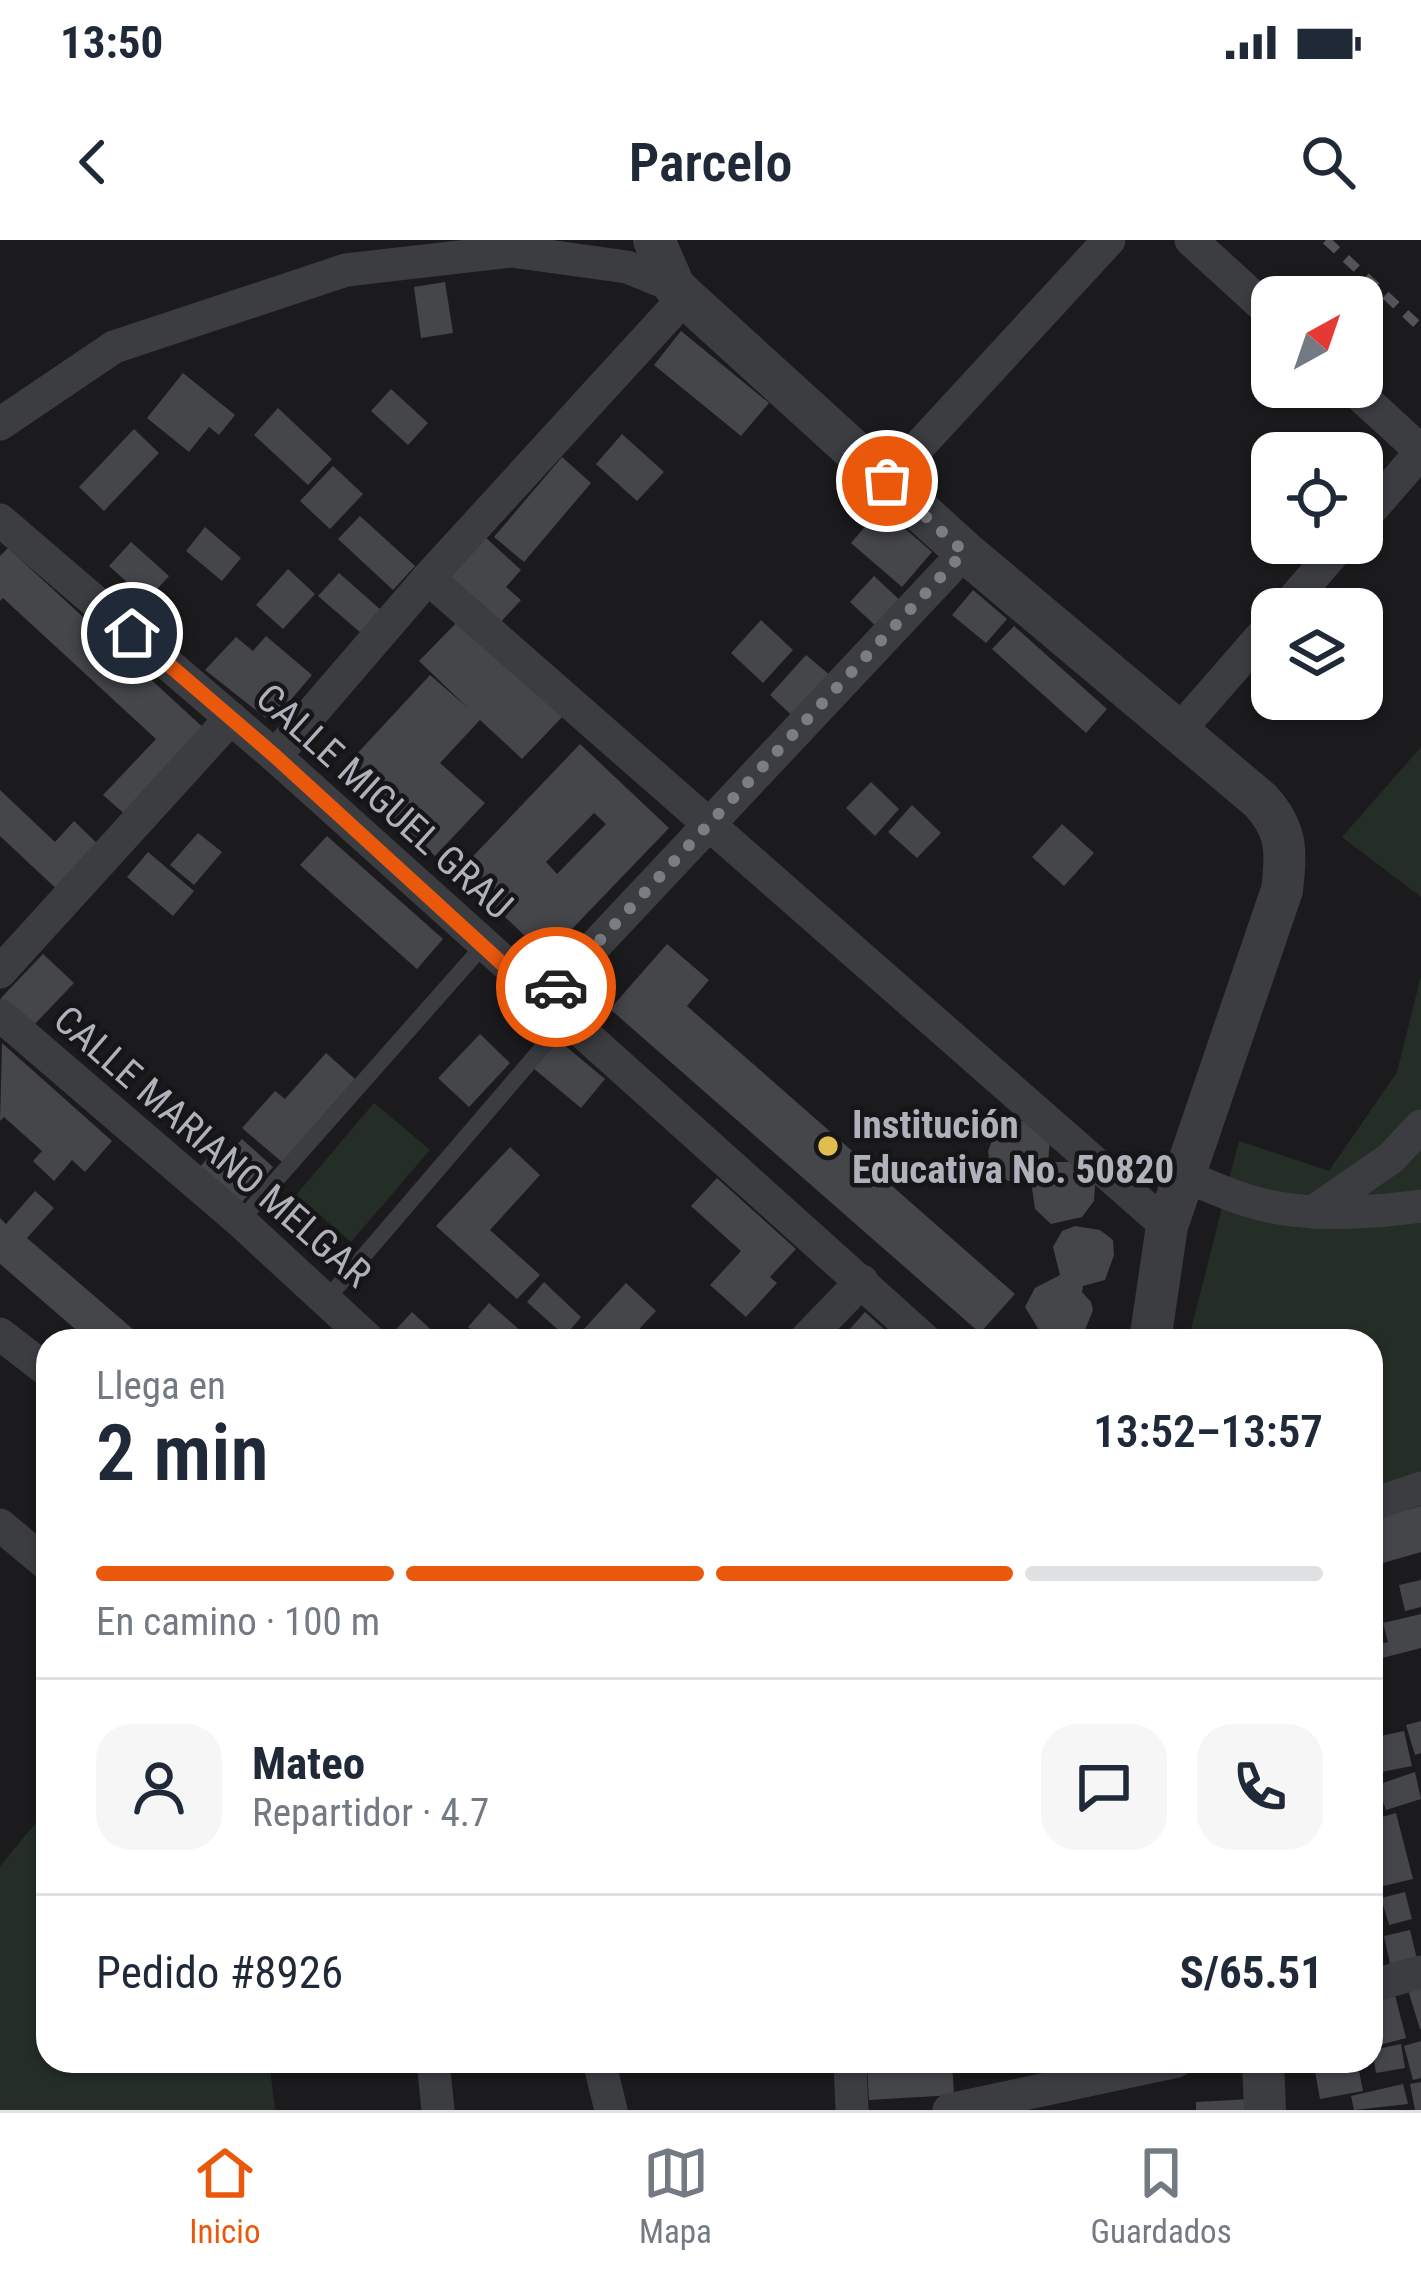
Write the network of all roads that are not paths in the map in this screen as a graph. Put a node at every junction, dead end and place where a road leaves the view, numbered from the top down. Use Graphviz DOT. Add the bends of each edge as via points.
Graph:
graph roads {
  1 [pos="654,240"];
  2 [pos="1109,240"];
  3 [pos="1190,240"];
  4 [pos="680,291"];
  5 [pos="1251,295"];
  6 [pos="1375,408"];
  7 [pos="0,424"];
  8 [pos="1421,451"];
  9 [pos="887,481"];
  10 [pos="1383,495"];
  11 [pos="0,520"];
  12 [pos="964,552"];
  13 [pos="1324,564"];
  14 [pos="428,578"];
  15 [pos="1303,588"];
  16 [pos="1251,648"];
  17 [pos="231,718"];
  18 [pos="1177,733"];
  19 [pos="275,756"];
  20 [pos="707,825"];
  21 [pos="483,946"];
  22 [pos="0,972"];
  23 [pos="554,1010"];
  24 [pos="0,1015"];
  25 [pos="1421,1126"];
  26 [pos="1186,1177"];
  27 [pos="1421,1206"];
  28 [pos="1312,1211"];
  29 [pos="240,1221"];
  30 [pos="1168,1226"];
  31 [pos="862,1281"];
  32 [pos="326,1300"];
  33 [pos="357,1329"];
  34 [pos="816,1329"];
  35 [pos="913,1329"];
  36 [pos="1152,1329"];
  37 [pos="0,1334"];
  38 [pos="36,1362"];
  39 [pos="1421,1488"];
  40 [pos="1383,1501"];
  41 [pos="0,1525"];
  42 [pos="36,1543"];
  43 [pos="1421,1972"];
  44 [pos="1383,1983"];
  45 [pos="434,2073"];
  46 [pos="602,2073"];
  47 [pos="850,2073"];
  48 [pos="1122,2073"];
  49 [pos="1263,2073"];
  50 [pos="438,2110"];
  51 [pos="611,2110"];
  52 [pos="852,2110"];
  53 [pos="949,2110"];
  54 [pos="1264,2110"];
  1 -- 4 [label="street"];
  2 -- 9 [label="street"];
  3 -- 5 [label="street"];
  4 -- 7 [label="street" via="628,267 512,251 346,270 114,346"];
  4 -- 9 [label="street"];
  4 -- 14 [label="street"];
  6 -- 8 [label="street"];
  8 -- 10 [label="street"];
  9 -- 12 [label="street"];
  11 -- 17 [label="street, CALLE MIGUEL GRAU"];
  12 -- 18 [label="street"];
  12 -- 20 [label="street"];
  13 -- 15 [label="street"];
  14 -- 19 [label="street"];
  14 -- 20 [label="street"];
  16 -- 18 [label="street"];
  17 -- 19 [label="street, CALLE MIGUEL GRAU"];
  17 -- 22 [label="street"];
  18 -- 26 [label="street" via="1274,816 1286,857 1282,890"];
  19 -- 21 [label="street, CALLE MIGUEL GRAU"];
  20 -- 23 [label="street"];
  20 -- 30 [label="street"];
  21 -- 23 [label="street, CALLE MIGUEL GRAU"];
  21 -- 29 [label="lane"];
  23 -- 31 [label="street, CALLE MIGUEL GRAU"];
  23 -- 32 [label="lane"];
  24 -- 29 [label="street, CALLE MARIANO MELGAR"];
  25 -- 28 [label="street" via="1391,1158"];
  26 -- 28 [label="street" via="1252,1202"];
  26 -- 30 [label="street"];
  27 -- 28 [label="street"];
  29 -- 32 [label="street, CALLE MARIANO MELGAR"];
  30 -- 36 [label="street"];
  31 -- 34 [label="street"];
  31 -- 35 [label="street, CALLE MIGUEL GRAU"];
  32 -- 33 [label="street, CALLE MARIANO MELGAR"];
  37 -- 38 [label="street"];
  39 -- 40 [label="street"];
  41 -- 42 [label="street"];
  43 -- 44 [label="street"];
  45 -- 50 [label="street"];
  46 -- 51 [label="street"];
  47 -- 52 [label="street"];
  48 -- 53 [label="street"];
  49 -- 54 [label="street"];
}
